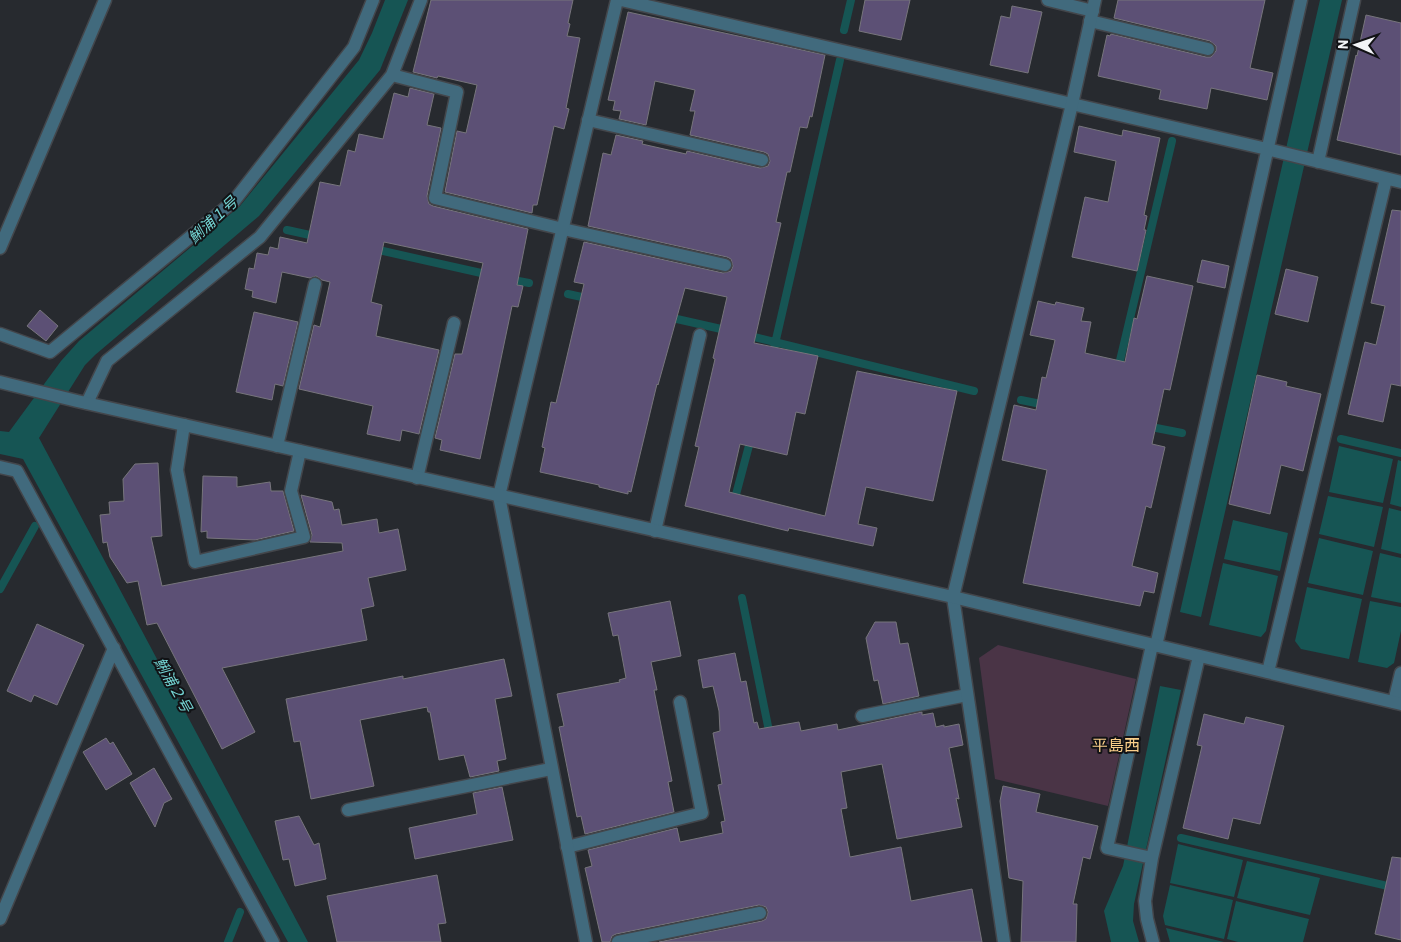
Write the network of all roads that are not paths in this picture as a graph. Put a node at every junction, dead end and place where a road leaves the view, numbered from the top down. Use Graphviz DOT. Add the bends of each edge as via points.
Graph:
graph roads {
  1 [pos="105,0"];
  2 [pos="373,0"];
  3 [pos="421,0"];
  4 [pos="619,0"];
  5 [pos="1048,0"];
  6 [pos="1301,0"];
  7 [pos="1354,0"];
  8 [pos="1093,11"];
  9 [pos="1208,49"];
  10 [pos="392,75"];
  11 [pos="1072,104"];
  12 [pos="588,120"];
  13 [pos="1267,149"];
  14 [pos="762,160"];
  15 [pos="1314,161"];
  16 [pos="1386,179"];
  17 [pos="1401,182"];
  18 [pos="563,229"];
  19 [pos="0,248"];
  20 [pos="725,265"];
  21 [pos="315,284"];
  22 [pos="454,323"];
  23 [pos="0,334"];
  24 [pos="700,335"];
  25 [pos="0,382"];
  26 [pos="82,402"];
  27 [pos="184,425"];
  28 [pos="277,446"];
  29 [pos="300,451"];
  30 [pos="0,467"];
  31 [pos="417,478"];
  32 [pos="499,496"];
  33 [pos="655,531"];
  34 [pos="953,597"];
  35 [pos="1154,645"];
  36 [pos="114,648"];
  37 [pos="1199,656"];
  38 [pos="1268,672"];
  39 [pos="1401,673"];
  40 [pos="967,695"];
  41 [pos="680,702"];
  42 [pos="1398,703"];
  43 [pos="862,716"];
  44 [pos="551,769"];
  45 [pos="348,810"];
  46 [pos="567,847"];
  47 [pos="1152,858"];
  48 [pos="760,913"];
  49 [pos="0,919"];
  50 [pos="274,942"];
  51 [pos="586,942"];
  52 [pos="618,942"];
  53 [pos="1004,942"];
  54 [pos="1153,942"];
  1 -- 19 [label="street"];
  2 -- 23 [label="street" via="354,47 234,201 50,352"];
  3 -- 10 [label="street"];
  4 -- 11 [label="street"];
  4 -- 12 [label="street"];
  5 -- 8 [label="street"];
  6 -- 13 [label="street"];
  7 -- 15 [label="street"];
  8 -- 9 [label="street"];
  8 -- 11 [label="street"];
  10 -- 18 [label="street" via="457,92 435,198"];
  10 -- 26 [label="street" via="260,237 107,361"];
  11 -- 13 [label="street"];
  11 -- 34 [label="street"];
  12 -- 14 [label="street"];
  12 -- 18 [label="street"];
  13 -- 15 [label="street"];
  13 -- 35 [label="street"];
  15 -- 16 [label="street"];
  16 -- 17 [label="street"];
  16 -- 38 [label="street"];
  18 -- 20 [label="street"];
  18 -- 32 [label="street"];
  21 -- 28 [label="street"];
  22 -- 31 [label="street"];
  24 -- 33 [label="street"];
  25 -- 26 [label="street"];
  26 -- 27 [label="street"];
  27 -- 28 [label="street"];
  27 -- 29 [label="street" via="178,470 194,562 304,536 291,490"];
  28 -- 29 [label="street"];
  29 -- 31 [label="street"];
  30 -- 36 [label="street" via="17,471"];
  31 -- 32 [label="street"];
  32 -- 33 [label="street"];
  32 -- 44 [label="street"];
  33 -- 34 [label="street"];
  34 -- 35 [label="street"];
  34 -- 40 [label="street"];
  35 -- 37 [label="street"];
  35 -- 47 [label="street" via="1107,848"];
  36 -- 49 [label="street"];
  36 -- 50 [label="street"];
  37 -- 38 [label="street"];
  37 -- 47 [label="street"];
  38 -- 42 [label="street"];
  39 -- 42 [label="street"];
  40 -- 43 [label="street"];
  40 -- 53 [label="street"];
  41 -- 46 [label="street" via="702,813"];
  44 -- 45 [label="street"];
  44 -- 46 [label="street"];
  46 -- 51 [label="street"];
  47 -- 54 [label="street" via="1145,901"];
  48 -- 52 [label="street"];
}
